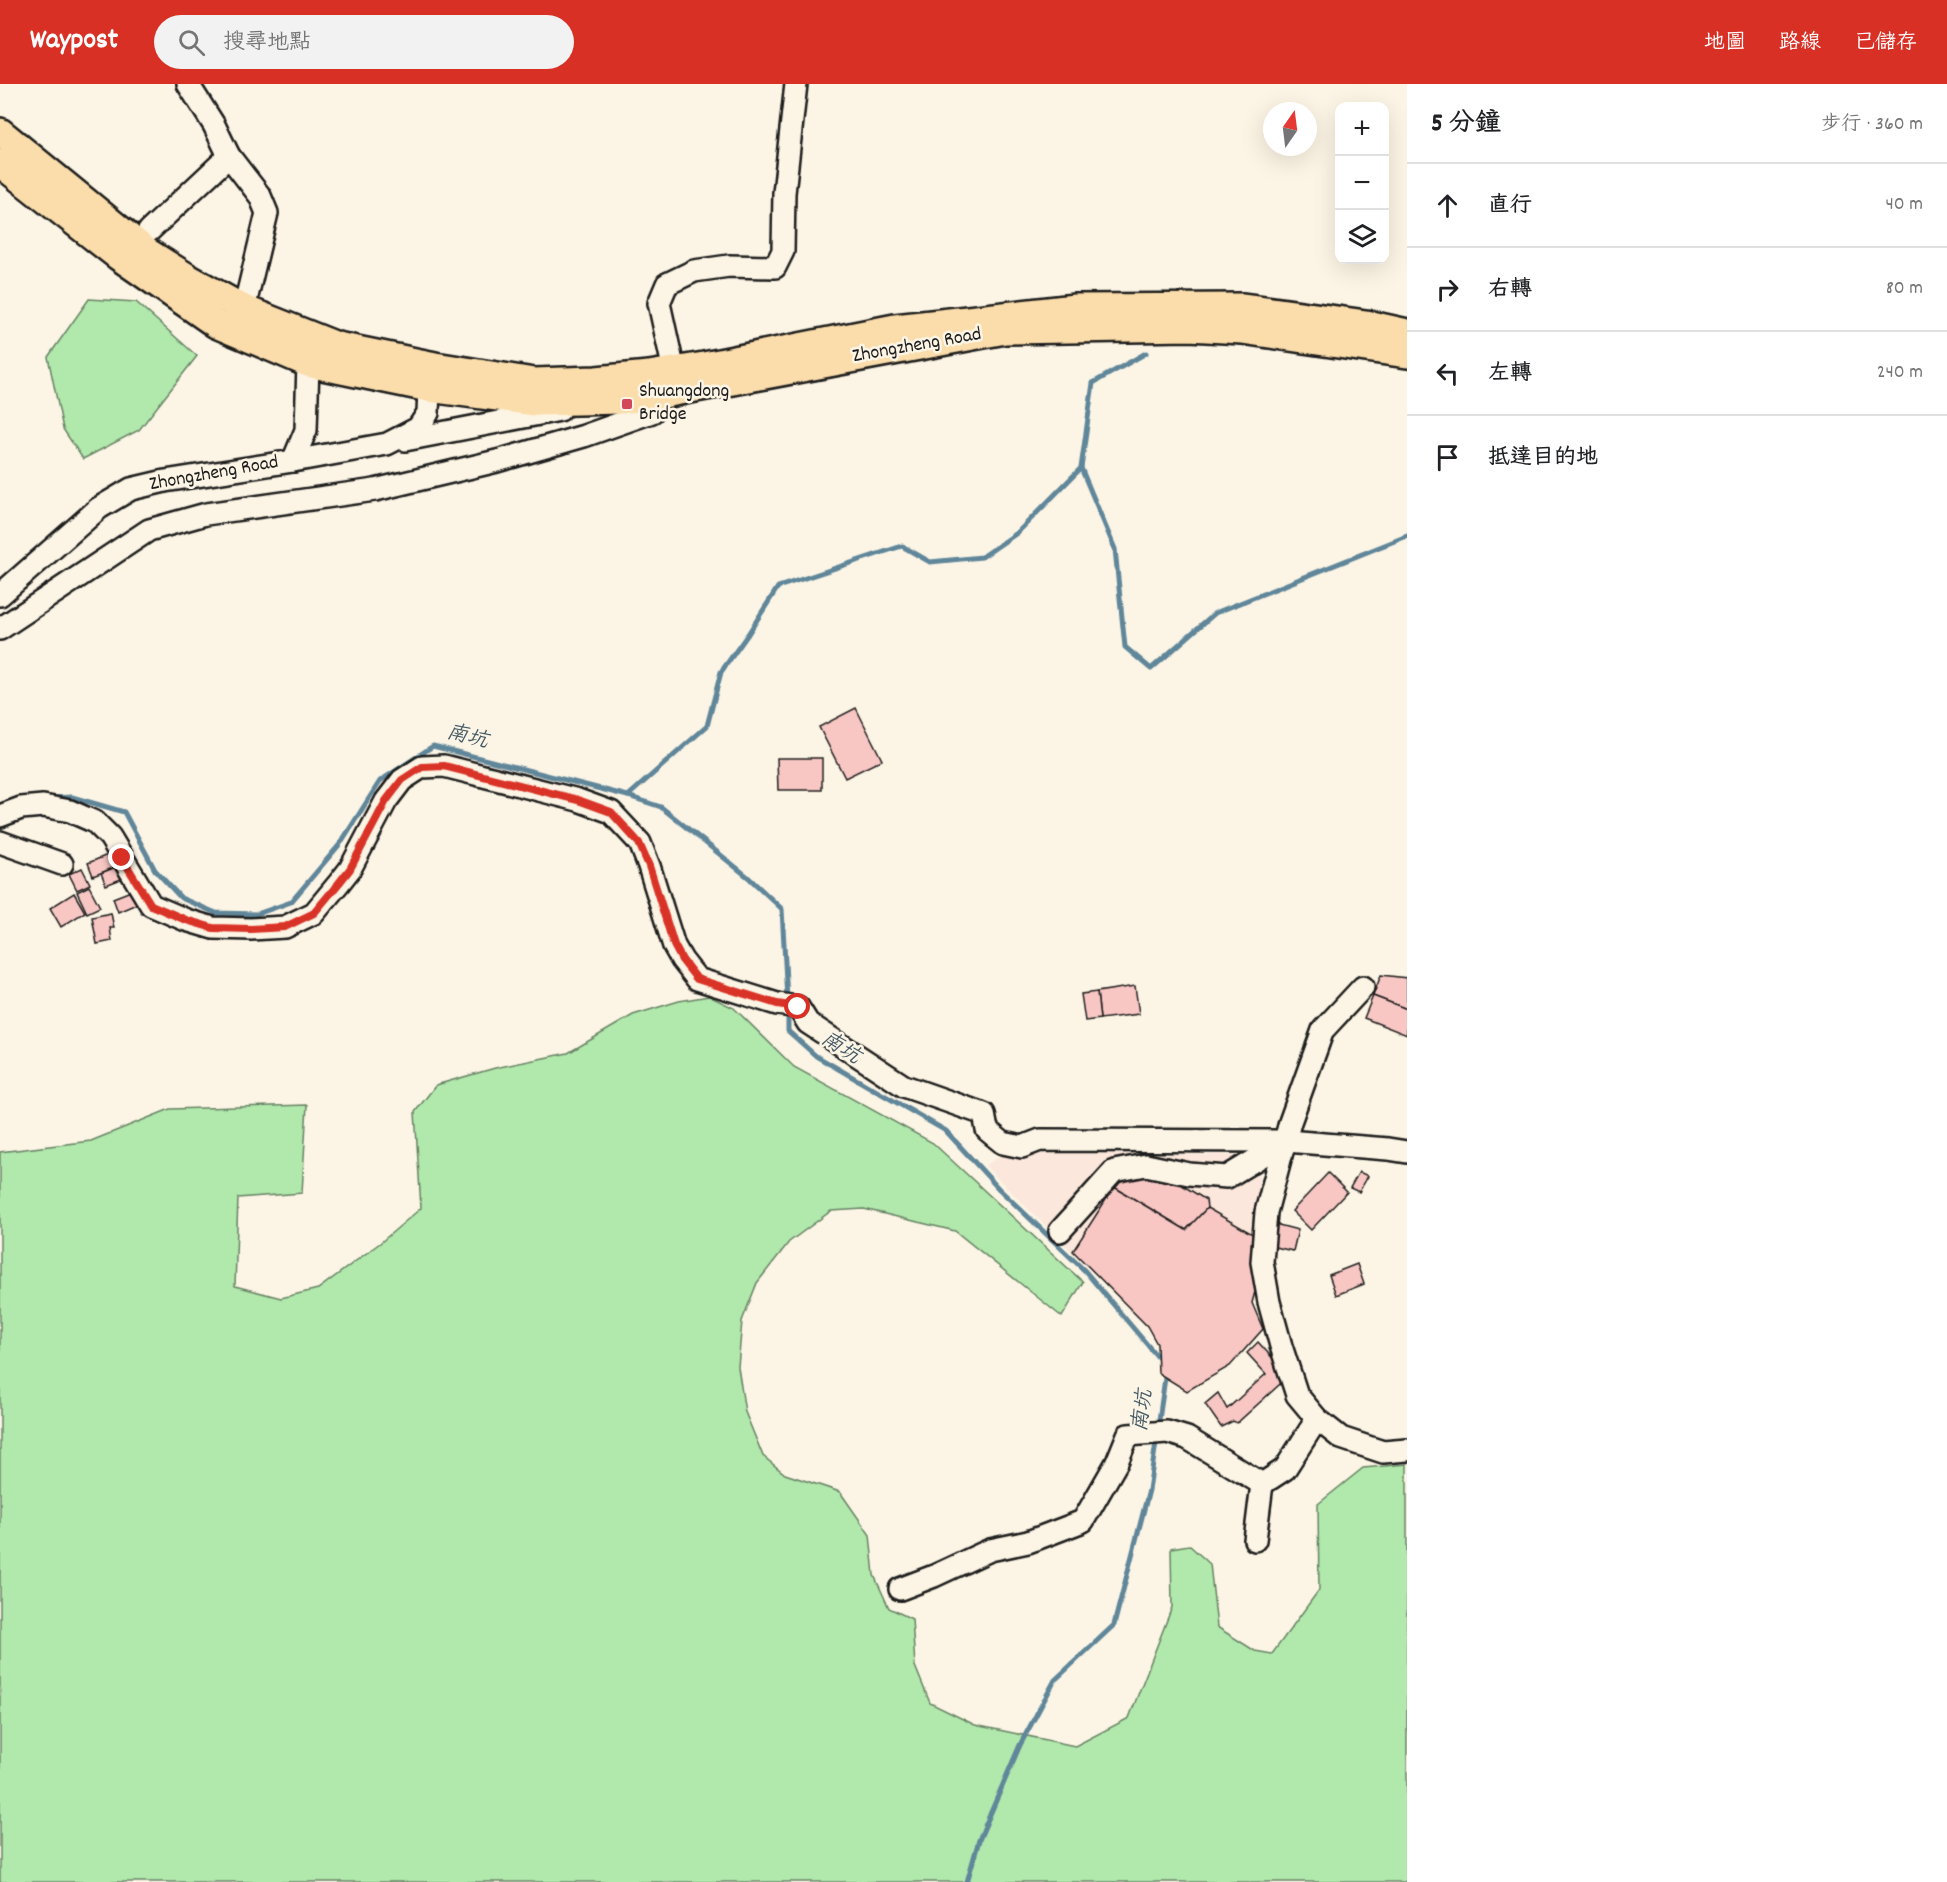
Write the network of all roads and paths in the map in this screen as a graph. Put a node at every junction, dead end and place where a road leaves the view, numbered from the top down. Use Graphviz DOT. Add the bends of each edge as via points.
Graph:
graph roads {
  1 [pos="188,84"];
  2 [pos="796,84"];
  3 [pos="0,132"];
  4 [pos="229,156"];
  5 [pos="0,163"];
  6 [pos="149,231"];
  7 [pos="244,309"];
  8 [pos="1407,333"];
  9 [pos="1407,354"];
  10 [pos="308,363"];
  11 [pos="674,371"];
  12 [pos="432,377"];
  13 [pos="652,396"];
  14 [pos="612,400"];
  15 [pos="387,444"];
  16 [pos="292,461"];
  17 [pos="0,595"];
  18 [pos="0,629"];
  19 [pos="0,816"];
  20 [pos="0,842"];
  21 [pos="62,864"];
  22 [pos="1363,987"];
  23 [pos="1286,1141"];
  24 [pos="1407,1152"];
  25 [pos="1060,1231"];
  26 [pos="1317,1419"];
  27 [pos="1407,1450"];
  28 [pos="1262,1484"];
  29 [pos="1255,1540"];
  30 [pos="900,1589"];
  1 -- 4 [label="street"];
  2 -- 11 [label="street" via="784,193 783,251 775,267 729,266 694,271 667,284 659,303"];
  3 -- 7 [label="main road, Zhongzheng Road" via="147,252"];
  4 -- 6 [label="street"];
  4 -- 7 [label="street" via="260,196 267,213"];
  5 -- 10 [label="main road, Zhongzheng Road" via="118,256 216,324"];
  7 -- 12 [label="main road, Zhongzheng Road" via="337,346"];
  8 -- 11 [label="main road, Zhongzheng Road" via="1243,307 1075,308 895,328"];
  9 -- 13 [label="main road, Zhongzheng Road" via="1242,330 1005,330"];
  10 -- 12 [label="main road, Zhongzheng Road"];
  10 -- 16 [label="street" via="306,430"];
  11 -- 12 [label="main road, Zhongzheng Road" via="534,382"];
  12 -- 14 [label="main road, Zhongzheng Road" via="535,402"];
  12 -- 15 [label="street, Zhongzheng Road" via="428,413 418,428"];
  13 -- 14 [label="main road, Zhongzheng Road"];
  13 -- 18 [label="street" via="652,412 497,461 375,490 207,514 149,530"];
  14 -- 15 [label="street"];
  15 -- 16 [label="street, Zhongzheng Road"];
  16 -- 17 [label="street, Zhongzheng Road" via="131,489 99,508"];
  19 -- 23 [label="street" via="21,808 43,806 95,822 110,837 151,905 186,920 213,928 285,927 314,913 339,883 402,780 422,767 444,766 611,812 639,843 674,945 697,979 798,1007 808,1023 904,1086 984,1114 987,1130 1003,1143 1022,1147 1040,1140"];
  20 -- 21 [label="street"];
  22 -- 23 [label="street" via="1323,1030"];
  23 -- 24 [label="street"];
  23 -- 25 [label="street" via="1227,1177 1189,1174 1146,1164 1114,1171"];
  23 -- 26 [label="street" via="1266,1212 1262,1262 1269,1302 1297,1395"];
  26 -- 27 [label="street" via="1341,1438 1383,1452"];
  26 -- 28 [label="street" via="1286,1469"];
  28 -- 29 [label="street"];
  28 -- 30 [label="street" via="1187,1438 1157,1432 1128,1435 1083,1521 1028,1542 990,1550"];
}
